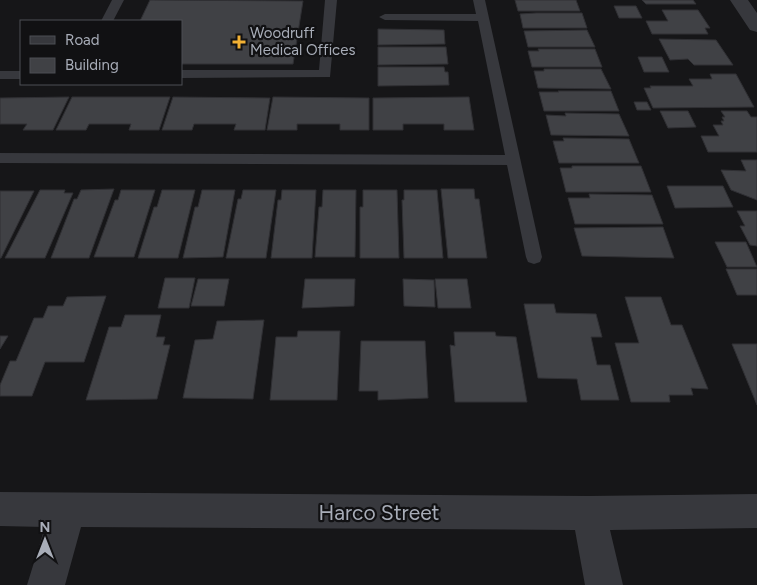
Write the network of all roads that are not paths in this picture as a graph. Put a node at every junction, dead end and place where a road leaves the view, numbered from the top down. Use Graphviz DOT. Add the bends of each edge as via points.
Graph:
graph roads {
  1 [pos="118,0"];
  2 [pos="331,0"];
  3 [pos="479,0"];
  4 [pos="739,0"];
  5 [pos="385,17"];
  6 [pos="483,18"];
  7 [pos="108,20"];
  8 [pos="757,26"];
  9 [pos="182,74"];
  10 [pos="0,75"];
  11 [pos="20,75"];
  12 [pos="0,158"];
  13 [pos="512,160"];
  14 [pos="534,257"];
  15 [pos="0,509"];
  16 [pos="68,509"];
  17 [pos="757,511"];
  18 [pos="589,513"];
  19 [pos="46,585"];
  20 [pos="604,585"];
  1 -- 7 [label="lane"];
  2 -- 9 [label="lane" via="325,74"];
  3 -- 6 [label="lane"];
  4 -- 8 [label="street"];
  5 -- 6 [label="lane"];
  6 -- 13 [label="lane"];
  10 -- 11 [label="lane"];
  12 -- 13 [label="lane"];
  13 -- 14 [label="lane"];
  15 -- 16 [label="street, Harco Street"];
  16 -- 18 [label="street, Harco Street"];
  16 -- 19 [label="street"];
  17 -- 18 [label="street, Harco Street"];
  18 -- 20 [label="street"];
}
